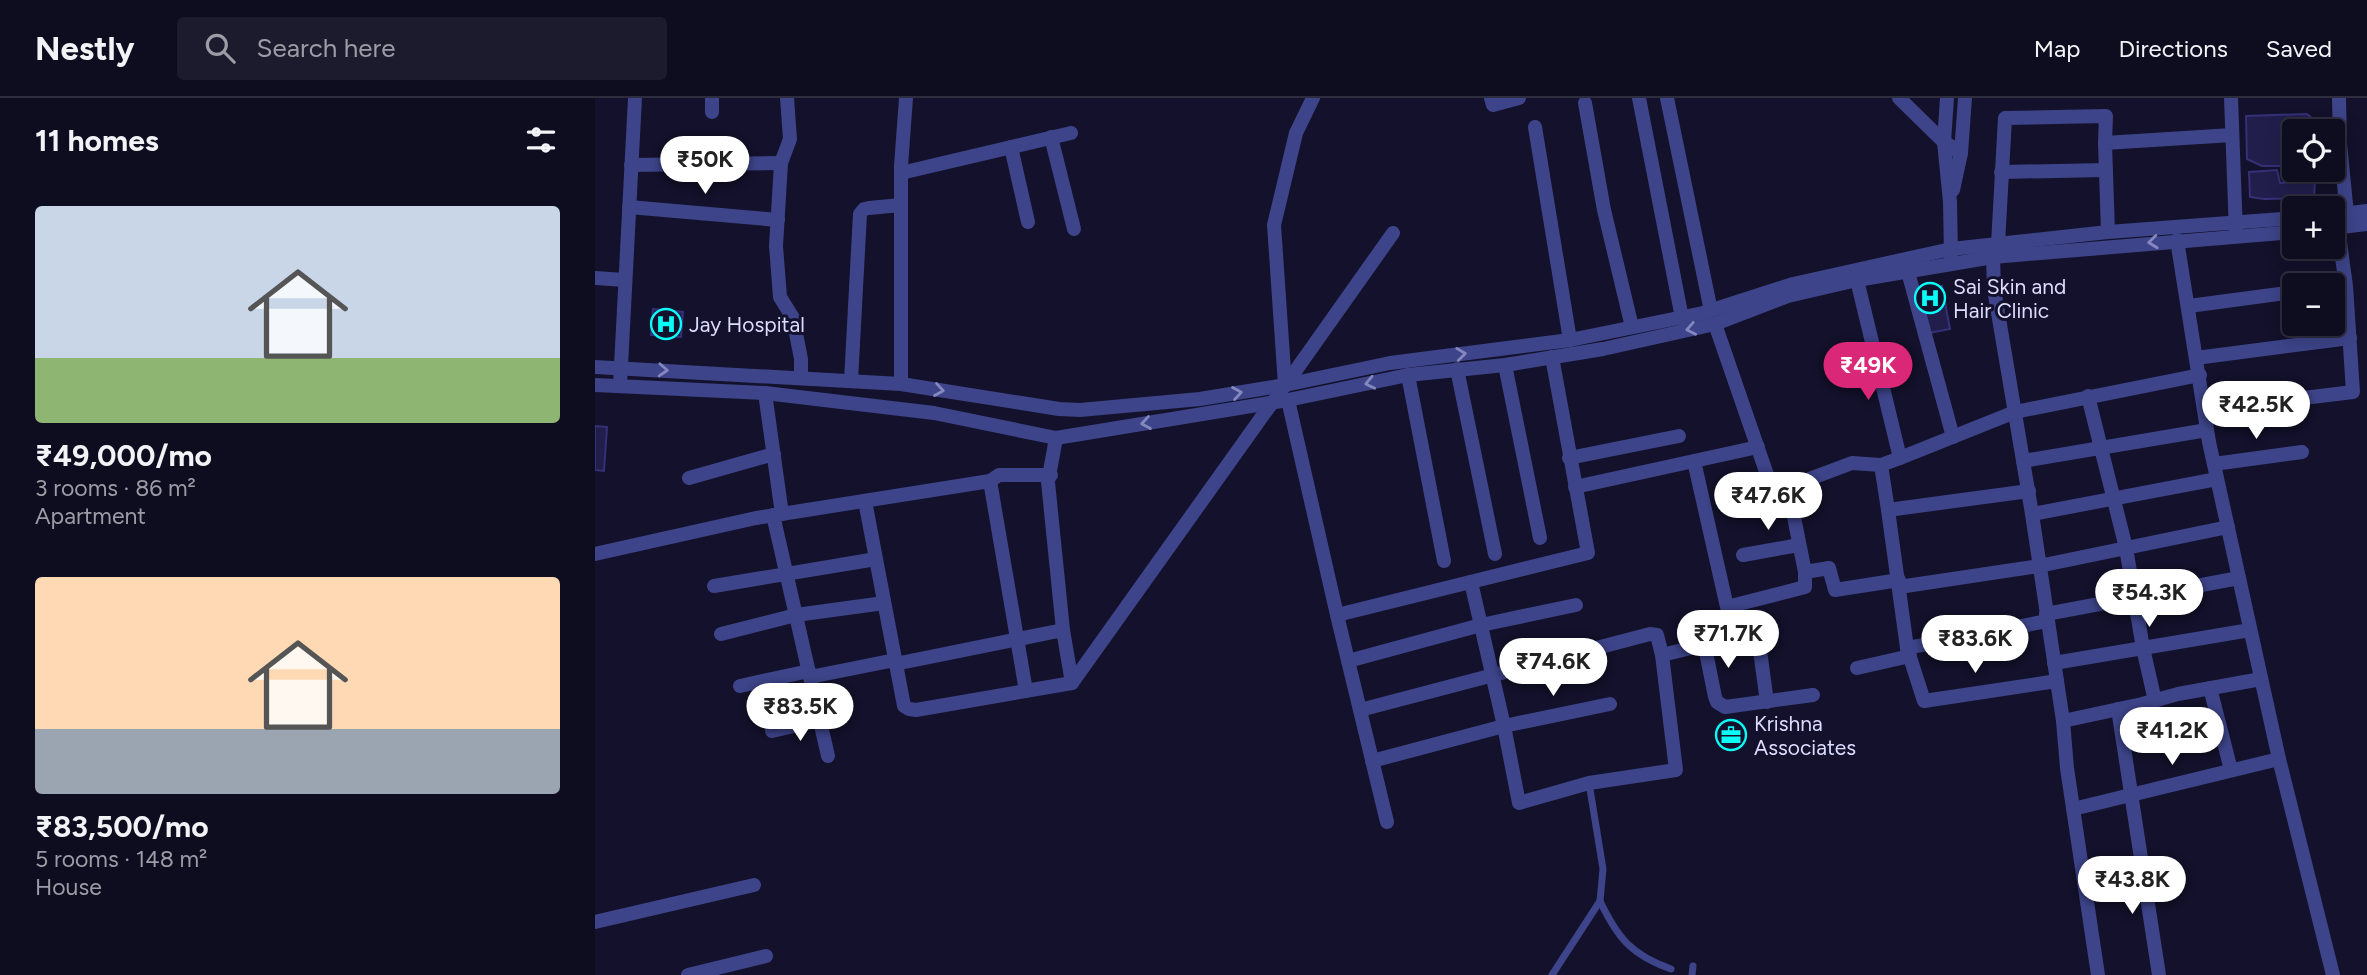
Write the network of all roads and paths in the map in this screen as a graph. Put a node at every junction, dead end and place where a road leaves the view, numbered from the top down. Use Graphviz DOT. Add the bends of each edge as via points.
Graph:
graph roads {
  1 [pos="635,98"];
  2 [pos="787,98"];
  3 [pos="906,98"];
  4 [pos="1313,98"];
  5 [pos="1491,98"];
  6 [pos="1519,98"];
  7 [pos="1639,98"];
  8 [pos="1667,98"];
  9 [pos="1899,98"];
  10 [pos="1947,98"];
  11 [pos="1965,98"];
  12 [pos="2231,98"];
  13 [pos="2339,98"];
  14 [pos="1585,103"];
  15 [pos="1535,127"];
  16 [pos="1071,132"];
  17 [pos="2232,135"];
  18 [pos="1051,137"];
  19 [pos="1944,142"];
  20 [pos="2105,143"];
  21 [pos="1011,147"];
  22 [pos="1961,153"];
  23 [pos="781,163"];
  24 [pos="631,165"];
  25 [pos="2106,170"];
  26 [pos="2001,172"];
  27 [pos="901,173"];
  28 [pos="2339,196"];
  29 [pos="1950,202"];
  30 [pos="901,205"];
  31 [pos="629,207"];
  32 [pos="2367,211"];
  33 [pos="2345,219"];
  34 [pos="778,220"];
  35 [pos="2282,220"];
  36 [pos="1028,222"];
  37 [pos="2345,222"];
  38 [pos="2367,224"];
  39 [pos="1074,229"];
  40 [pos="2236,230"];
  41 [pos="2108,232"];
  42 [pos="2282,232"];
  43 [pos="1393,233"];
  44 [pos="2178,240"];
  45 [pos="1951,250"];
  46 [pos="1995,250"];
  47 [pos="1951,266"];
  48 [pos="1908,272"];
  49 [pos="595,278"];
  50 [pos="625,280"];
  51 [pos="1857,281"];
  52 [pos="2282,294"];
  53 [pos="2189,306"];
  54 [pos="2345,315"];
  55 [pos="1682,317"];
  56 [pos="1713,318"];
  57 [pos="1632,327"];
  58 [pos="2350,338"];
  59 [pos="1570,340"];
  60 [pos="1552,357"];
  61 [pos="2196,358"];
  62 [pos="1505,365"];
  63 [pos="595,367"];
  64 [pos="621,367"];
  65 [pos="1457,369"];
  66 [pos="1408,375"];
  67 [pos="2200,375"];
  68 [pos="801,377"];
  69 [pos="851,381"];
  70 [pos="901,384"];
  71 [pos="595,385"];
  72 [pos="620,386"];
  73 [pos="2360,391"];
  74 [pos="765,393"];
  75 [pos="1284,393"];
  76 [pos="2088,397"];
  77 [pos="2204,410"];
  78 [pos="2015,412"];
  79 [pos="2207,430"];
  80 [pos="1679,436"];
  81 [pos="1953,437"];
  82 [pos="1056,438"];
  83 [pos="1758,447"];
  84 [pos="2102,448"];
  85 [pos="2302,452"];
  86 [pos="773,454"];
  87 [pos="1569,458"];
  88 [pos="1900,458"];
  89 [pos="1694,461"];
  90 [pos="2023,461"];
  91 [pos="2214,464"];
  92 [pos="1881,465"];
  93 [pos="1051,475"];
  94 [pos="689,478"];
  95 [pos="2217,479"];
  96 [pos="990,481"];
  97 [pos="1575,487"];
  98 [pos="1788,487"];
  99 [pos="2029,491"];
  100 [pos="2115,498"];
  101 [pos="865,501"];
  102 [pos="1888,510"];
  103 [pos="2032,514"];
  104 [pos="777,515"];
  105 [pos="2228,527"];
  106 [pos="1540,538"];
  107 [pos="1800,545"];
  108 [pos="2126,548"];
  109 [pos="595,554"];
  110 [pos="1495,554"];
  111 [pos="1743,555"];
  112 [pos="876,559"];
  113 [pos="1444,561"];
  114 [pos="2039,566"];
  115 [pos="786,572"];
  116 [pos="1805,572"];
  117 [pos="2239,578"];
  118 [pos="1471,582"];
  119 [pos="1899,583"];
  120 [pos="714,586"];
  121 [pos="2136,598"];
  122 [pos="884,603"];
  123 [pos="1576,605"];
  124 [pos="796,615"];
  125 [pos="1337,615"];
  126 [pos="2047,618"];
  127 [pos="1481,625"];
  128 [pos="1757,629"];
  129 [pos="1063,630"];
  130 [pos="2251,630"];
  131 [pos="721,634"];
  132 [pos="1017,638"];
  133 [pos="2143,648"];
  134 [pos="1909,652"];
  135 [pos="1663,655"];
  136 [pos="1348,661"];
  137 [pos="895,662"];
  138 [pos="2054,663"];
  139 [pos="1857,668"];
  140 [pos="810,674"];
  141 [pos="1493,677"];
  142 [pos="2262,679"];
  143 [pos="2057,681"];
  144 [pos="1072,683"];
  145 [pos="740,686"];
  146 [pos="2210,688"];
  147 [pos="1026,691"];
  148 [pos="1813,695"];
  149 [pos="2155,701"];
  150 [pos="1767,702"];
  151 [pos="1610,704"];
  152 [pos="2118,709"];
  153 [pos="1360,710"];
  154 [pos="820,720"];
  155 [pos="2063,721"];
  156 [pos="1504,726"];
  157 [pos="772,731"];
  158 [pos="828,757"];
  159 [pos="2279,759"];
  160 [pos="1372,761"];
  161 [pos="2231,770"];
  162 [pos="1589,783"];
  163 [pos="2133,795"];
  164 [pos="2073,809"];
  165 [pos="1387,822"];
  166 [pos="754,886"];
  167 [pos="1600,901"];
  168 [pos="595,922"];
  169 [pos="766,956"];
  170 [pos="1693,966"];
  171 [pos="1671,969"];
  172 [pos="688,975"];
  173 [pos="1552,975"];
  174 [pos="1692,975"];
  175 [pos="2098,975"];
  176 [pos="2159,975"];
  177 [pos="2333,975"];
  1 -- 24 [label="street"];
  2 -- 23 [label="street" via="790,139"];
  3 -- 27 [label="street"];
  4 -- 75 [label="street" via="1296,133 1274,225"];
  5 -- 6 [label="street" via="1493,105"];
  7 -- 55 [label="street"];
  8 -- 56 [label="street"];
  9 -- 19 [label="street"];
  10 -- 19 [label="street"];
  11 -- 22 [label="street"];
  12 -- 17 [label="street"];
  13 -- 28 [label="street"];
  14 -- 57 [label="street"];
  15 -- 59 [label="street"];
  16 -- 18 [label="street"];
  17 -- 20 [label="street"];
  17 -- 40 [label="street"];
  18 -- 21 [label="street"];
  18 -- 39 [label="street"];
  19 -- 22 [label="street"];
  19 -- 29 [label="street"];
  20 -- 25 [label="street"];
  20 -- 26 [label="street" via="2106,116 2005,118"];
  21 -- 27 [label="street"];
  21 -- 36 [label="street"];
  22 -- 29 [label="street"];
  23 -- 24 [label="street"];
  23 -- 34 [label="street"];
  24 -- 31 [label="street"];
  25 -- 26 [label="street"];
  25 -- 41 [label="street"];
  26 -- 46 [label="street"];
  27 -- 30 [label="street"];
  29 -- 45 [label="street"];
  30 -- 69 [label="street" via="869,208 860,214"];
  30 -- 70 [label="street"];
  31 -- 34 [label="street"];
  31 -- 50 [label="street"];
  32 -- 33 [label="street"];
  34 -- 68 [label="street" via="780,297 793,318"];
  35 -- 40 [label="street"];
  37 -- 38 [label="street"];
  40 -- 41 [label="street"];
  40 -- 42 [label="street"];
  40 -- 44 [label="street"];
  41 -- 46 [label="street"];
  43 -- 75 [label="street"];
  44 -- 46 [label="street, one-way"];
  44 -- 53 [label="street"];
  45 -- 46 [label="street"];
  45 -- 47 [label="street"];
  45 -- 56 [label="street" via="1793,284"];
  46 -- 47 [label="street"];
  46 -- 78 [label="street" via="1994,289"];
  47 -- 48 [label="street"];
  48 -- 51 [label="street"];
  48 -- 81 [label="street"];
  49 -- 50 [label="street"];
  50 -- 64 [label="street"];
  51 -- 56 [label="street"];
  51 -- 88 [label="street"];
  52 -- 53 [label="street"];
  53 -- 61 [label="street"];
  54 -- 58 [label="street"];
  55 -- 56 [label="street"];
  55 -- 57 [label="street"];
  56 -- 60 [label="street, one-way" via="1603,349"];
  56 -- 83 [label="street"];
  57 -- 59 [label="street"];
  58 -- 61 [label="street"];
  58 -- 73 [label="street"];
  75 -- 59 [label="street, one-way" via="1390,363"];
  60 -- 62 [label="street"];
  60 -- 87 [label="street"];
  61 -- 67 [label="street"];
  62 -- 65 [label="street"];
  62 -- 106 [label="street"];
  63 -- 64 [label="street"];
  64 -- 68 [label="street, one-way"];
  64 -- 72 [label="street"];
  65 -- 66 [label="street"];
  65 -- 110 [label="street"];
  66 -- 75 [label="street, one-way"];
  66 -- 113 [label="street"];
  67 -- 76 [label="street"];
  67 -- 77 [label="street"];
  68 -- 69 [label="street"];
  69 -- 70 [label="street"];
  70 -- 75 [label="street, one-way" via="1070,411"];
  71 -- 72 [label="street"];
  72 -- 74 [label="street"];
  73 -- 77 [label="street"];
  74 -- 82 [label="street" via="934,413"];
  74 -- 86 [label="street"];
  75 -- 82 [label="street, one-way"];
  75 -- 125 [label="street"];
  75 -- 144 [label="street, bridge" via="1266,411"];
  76 -- 78 [label="street"];
  76 -- 84 [label="street"];
  77 -- 79 [label="street"];
  78 -- 81 [label="street"];
  78 -- 90 [label="street"];
  79 -- 84 [label="street"];
  79 -- 91 [label="street"];
  80 -- 87 [label="street"];
  81 -- 88 [label="street"];
  82 -- 93 [label="street"];
  83 -- 89 [label="street"];
  83 -- 98 [label="street" via="1772,489"];
  84 -- 90 [label="street"];
  84 -- 100 [label="street"];
  85 -- 91 [label="street"];
  86 -- 94 [label="street"];
  86 -- 104 [label="street"];
  87 -- 97 [label="street"];
  88 -- 92 [label="street"];
  89 -- 97 [label="street"];
  89 -- 116 [label="street" via="1727,607 1805,587"];
  90 -- 99 [label="street"];
  91 -- 95 [label="street"];
  92 -- 98 [label="street" via="1852,463"];
  92 -- 102 [label="street"];
  93 -- 96 [label="street" via="999,475"];
  93 -- 129 [label="street" via="1048,482"];
  95 -- 100 [label="street"];
  95 -- 105 [label="street"];
  96 -- 101 [label="street"];
  96 -- 132 [label="street"];
  97 -- 118 [label="street" via="1588,552"];
  98 -- 107 [label="street"];
  99 -- 102 [label="street"];
  99 -- 103 [label="street"];
  100 -- 103 [label="street"];
  100 -- 108 [label="street"];
  101 -- 104 [label="street"];
  101 -- 112 [label="street"];
  102 -- 119 [label="street"];
  103 -- 114 [label="street"];
  104 -- 109 [label="street"];
  104 -- 115 [label="street"];
  105 -- 108 [label="street"];
  105 -- 117 [label="street"];
  107 -- 111 [label="street"];
  107 -- 116 [label="street"];
  108 -- 114 [label="street"];
  108 -- 121 [label="street"];
  112 -- 115 [label="street"];
  112 -- 122 [label="street"];
  114 -- 119 [label="street"];
  114 -- 126 [label="street"];
  115 -- 120 [label="street"];
  115 -- 124 [label="street"];
  116 -- 119 [label="street" via="1829,568 1835,590"];
  117 -- 121 [label="street"];
  117 -- 130 [label="street"];
  118 -- 125 [label="street"];
  118 -- 127 [label="street"];
  119 -- 134 [label="street"];
  121 -- 126 [label="street"];
  121 -- 133 [label="street"];
  122 -- 124 [label="street"];
  122 -- 137 [label="street"];
  123 -- 127 [label="street"];
  124 -- 131 [label="street"];
  124 -- 140 [label="street"];
  125 -- 136 [label="street"];
  126 -- 134 [label="street"];
  126 -- 138 [label="street"];
  127 -- 136 [label="street"];
  127 -- 141 [label="street"];
  128 -- 150 [label="street"];
  129 -- 132 [label="street"];
  129 -- 144 [label="street"];
  130 -- 133 [label="street"];
  130 -- 142 [label="street"];
  132 -- 137 [label="street"];
  132 -- 147 [label="street"];
  133 -- 138 [label="street"];
  133 -- 149 [label="street"];
  134 -- 139 [label="street"];
  134 -- 143 [label="street" via="1924,701"];
  135 -- 141 [label="street" via="1654,633"];
  135 -- 150 [label="street" via="1705,646 1717,702 1730,707"];
  135 -- 162 [label="street" via="1676,770"];
  136 -- 153 [label="street"];
  137 -- 140 [label="street"];
  137 -- 147 [label="street" via="904,706 909,709"];
  138 -- 143 [label="street"];
  140 -- 145 [label="street"];
  140 -- 154 [label="street"];
  141 -- 153 [label="street"];
  141 -- 156 [label="street"];
  142 -- 146 [label="street"];
  142 -- 159 [label="street"];
  143 -- 155 [label="street"];
  144 -- 147 [label="street"];
  146 -- 149 [label="street"];
  146 -- 161 [label="street"];
  148 -- 150 [label="street"];
  149 -- 152 [label="street"];
  151 -- 156 [label="street"];
  152 -- 155 [label="street"];
  152 -- 163 [label="street"];
  153 -- 160 [label="street"];
  154 -- 157 [label="street"];
  154 -- 158 [label="street"];
  155 -- 164 [label="street"];
  156 -- 160 [label="street"];
  156 -- 162 [label="street" via="1519,803"];
  159 -- 161 [label="street"];
  159 -- 177 [label="street"];
  160 -- 165 [label="street"];
  161 -- 163 [label="street"];
  162 -- 167 [label="lane" via="1603,869"];
  163 -- 164 [label="street"];
  163 -- 176 [label="street"];
  164 -- 175 [label="street"];
  166 -- 168 [label="street"];
  167 -- 171 [label="lane" via="1627,946 1647,961"];
  167 -- 173 [label="lane"];
  169 -- 172 [label="street"];
  170 -- 174 [label="lane"];
}
